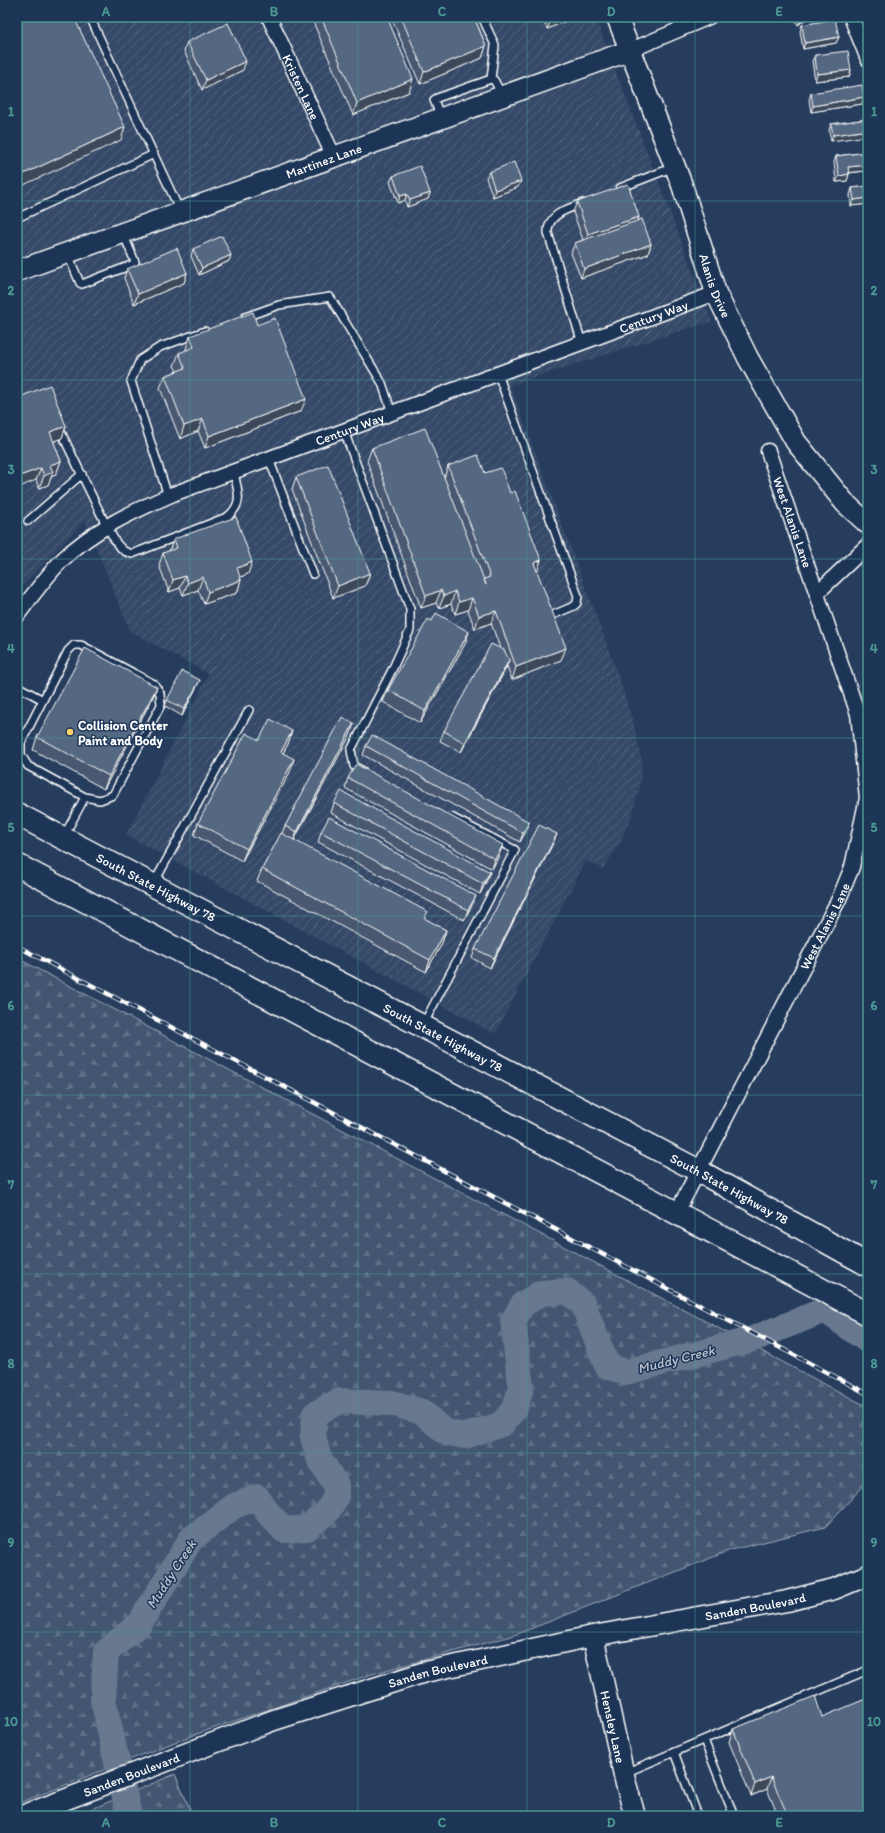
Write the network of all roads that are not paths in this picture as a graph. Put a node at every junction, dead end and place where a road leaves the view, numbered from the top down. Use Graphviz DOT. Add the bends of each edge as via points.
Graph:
graph roads {
  1 [pos="90,17"];
  2 [pos="269,17"];
  3 [pos="482,17"];
  4 [pos="617,17"];
  5 [pos="709,17"];
  6 [pos="851,17"];
  7 [pos="631,50"];
  8 [pos="868,59"];
  9 [pos="491,79"];
  10 [pos="503,96"];
  11 [pos="441,118"];
  12 [pos="154,154"];
  13 [pos="334,157"];
  14 [pos="676,167"];
  15 [pos="614,190"];
  16 [pos="592,199"];
  17 [pos="180,212"];
  18 [pos="17,218"];
  19 [pos="123,233"];
  20 [pos="68,253"];
  21 [pos="17,271"];
  22 [pos="716,293"];
  23 [pos="235,320"];
  24 [pos="212,328"];
  25 [pos="582,342"];
  26 [pos="498,374"];
  27 [pos="392,413"];
  28 [pos="56,422"];
  29 [pos="344,431"];
  30 [pos="768,451"];
  31 [pos="269,458"];
  32 [pos="234,472"];
  33 [pos="82,474"];
  34 [pos="168,496"];
  35 [pos="28,521"];
  36 [pos="868,524"];
  37 [pos="107,527"];
  38 [pos="868,545"];
  39 [pos="313,574"];
  40 [pos="817,593"];
  41 [pos="17,616"];
  42 [pos="548,617"];
  43 [pos="17,686"];
  44 [pos="43,700"];
  45 [pos="249,710"];
  46 [pos="368,774"];
  47 [pos="84,797"];
  48 [pos="17,814"];
  49 [pos="445,814"];
  50 [pos="63,838"];
  51 [pos="17,865"];
  52 [pos="153,885"];
  53 [pos="422,1026"];
  54 [pos="698,1170"];
  55 [pos="676,1214"];
  56 [pos="868,1265"];
  57 [pos="868,1314"];
  58 [pos="868,1575"];
  59 [pos="593,1636"];
  60 [pos="868,1670"];
  61 [pos="704,1740"];
  62 [pos="674,1752"];
  63 [pos="624,1774"];
  64 [pos="22,1816"];
  65 [pos="635,1816"];
  66 [pos="698,1816"];
  67 [pos="734,1816"];
  1 -- 12 [label="lane"];
  2 -- 13 [label="street, Kristen Lane"];
  3 -- 9 [label="lane" via="495,45"];
  4 -- 7 [label="street, Alanis Drive"];
  5 -- 7 [label="street"];
  6 -- 8 [label="street"];
  7 -- 10 [label="street, Martinez Lane"];
  7 -- 14 [label="street, Alanis Drive"];
  9 -- 10 [label="lane"];
  9 -- 11 [label="lane" via="434,100"];
  10 -- 11 [label="street, Martinez Lane"];
  11 -- 13 [label="street, Martinez Lane"];
  12 -- 17 [label="lane"];
  12 -- 18 [label="lane"];
  13 -- 17 [label="street, Martinez Lane"];
  14 -- 15 [label="lane"];
  14 -- 22 [label="street, Alanis Drive"];
  16 -- 25 [label="lane" via="556,214 547,225"];
  17 -- 19 [label="street, Martinez Lane"];
  19 -- 20 [label="street, Martinez Lane"];
  19 -- 20 [label="lane" via="134,264 82,284"];
  20 -- 21 [label="street, Martinez Lane"];
  22 -- 25 [label="street, Century Way"];
  22 -- 36 [label="street, Alanis Drive" via="748,358 796,442 845,503"];
  23 -- 27 [label="lane" via="279,305 330,297 382,383"];
  24 -- 34 [label="lane" via="160,347 140,360 131,381"];
  25 -- 26 [label="street, Century Way"];
  26 -- 27 [label="street, Century Way"];
  26 -- 42 [label="lane" via="578,596 574,606"];
  27 -- 29 [label="street, Century Way"];
  28 -- 33 [label="lane"];
  29 -- 31 [label="street, Century Way"];
  29 -- 46 [label="lane" via="410,609 410,630 351,750 354,766"];
  30 -- 40 [label="street, West Alanis Lane"];
  31 -- 32 [label="street, Century Way"];
  31 -- 39 [label="lane"];
  32 -- 34 [label="street, Century Way"];
  32 -- 37 [label="lane" via="239,502 236,510 227,517 132,554 117,544"];
  33 -- 35 [label="lane"];
  33 -- 37 [label="lane"];
  34 -- 37 [label="street, Century Way" via="128,514"];
  37 -- 41 [label="street, Century Way" via="62,561 24,602"];
  38 -- 40 [label="street"];
  40 -- 54 [label="street, West Alanis Lane" via="858,714 867,798 860,838 839,899"];
  43 -- 44 [label="lane"];
  44 -- 47 [label="lane" via="21,743 21,755 28,766"];
  44 -- 47 [label="lane" via="68,651 74,645 81,645 154,684 160,693 161,705 112,795 100,800"];
  45 -- 52 [label="lane"];
  47 -- 50 [label="lane"];
  48 -- 50 [label="main road, South State Highway 78"];
  49 -- 53 [label="lane" via="515,850"];
  50 -- 52 [label="main road, South State Highway 78"];
  51 -- 55 [label="main road"];
  52 -- 53 [label="main road, South State Highway 78"];
  53 -- 54 [label="main road, South State Highway 78"];
  54 -- 55 [label="street, West Alanis Lane"];
  54 -- 56 [label="main road, South State Highway 78"];
  55 -- 57 [label="main road"];
  58 -- 59 [label="street, Sanden Boulevard" via="834,1589 787,1601"];
  59 -- 63 [label="street, Hensley Lane"];
  59 -- 64 [label="street, Sanden Boulevard" via="425,1672 274,1720"];
  60 -- 61 [label="lane"];
  61 -- 62 [label="lane"];
  61 -- 67 [label="lane"];
  62 -- 63 [label="lane"];
  62 -- 66 [label="lane"];
  63 -- 65 [label="street, Hensley Lane"];
}
